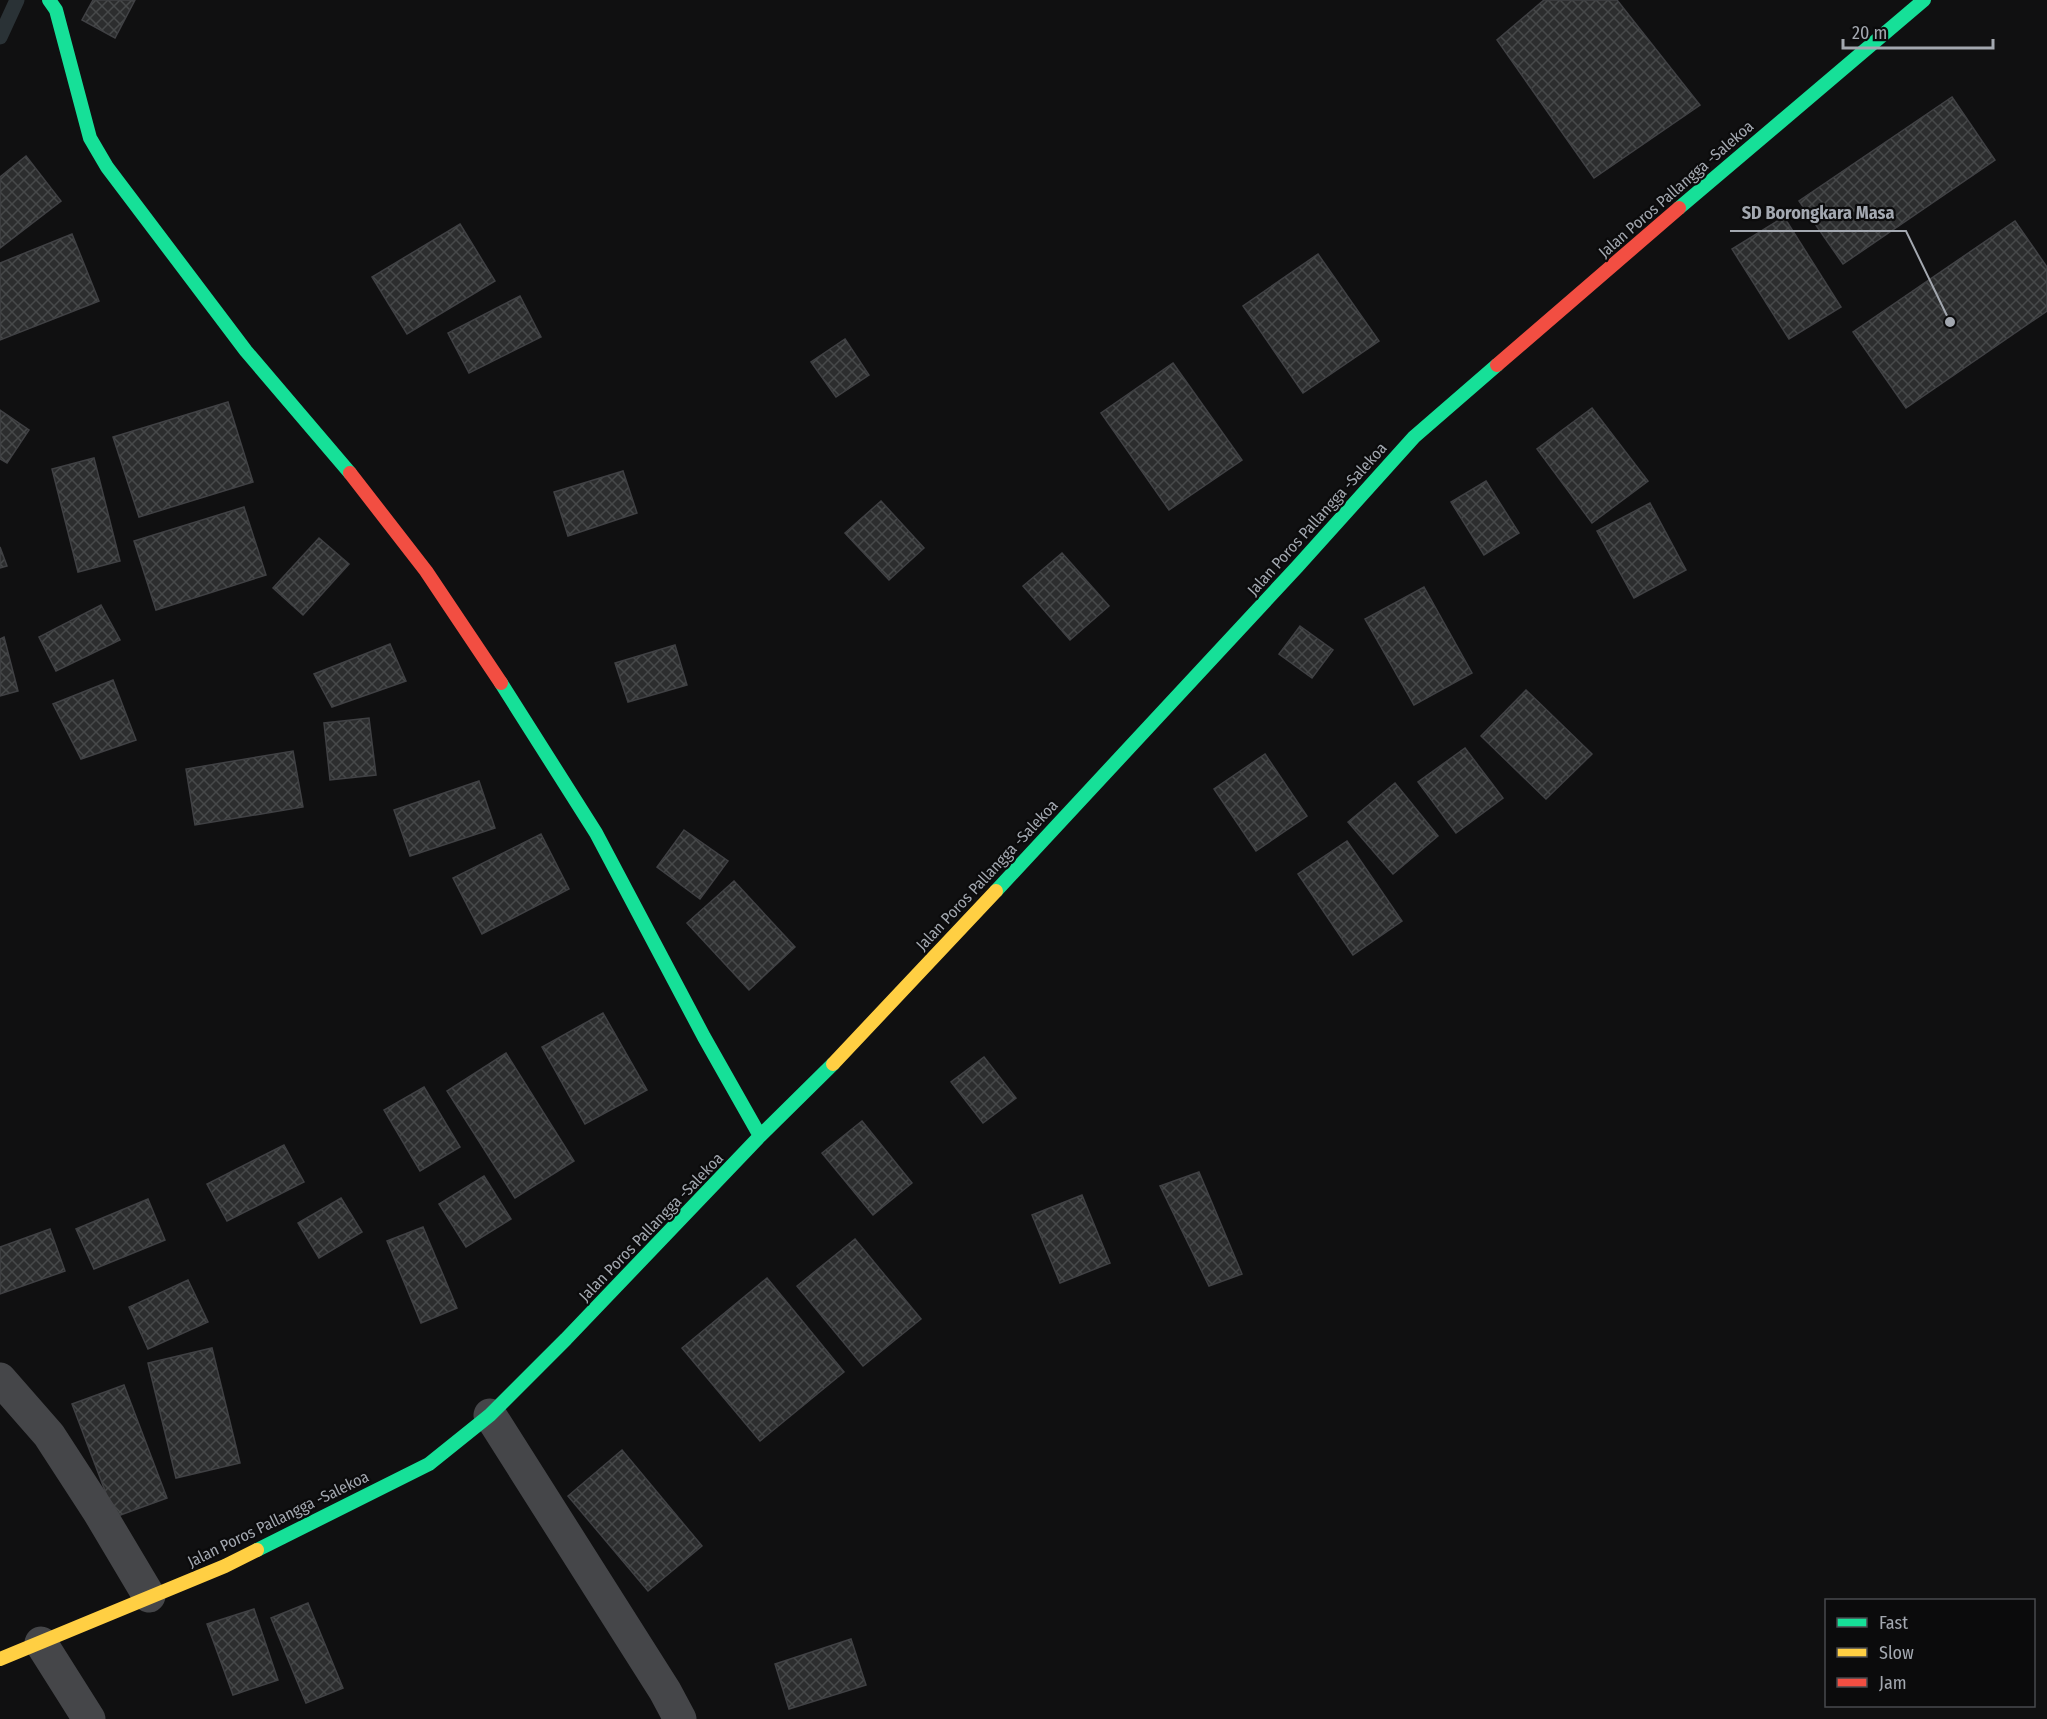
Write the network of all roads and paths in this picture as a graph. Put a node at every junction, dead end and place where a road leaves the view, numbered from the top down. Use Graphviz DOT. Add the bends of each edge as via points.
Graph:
graph roads {
  1 [pos="49,0"];
  2 [pos="1924,0"];
  3 [pos="760,1136"];
  4 [pos="0,1379"];
  5 [pos="490,1416"];
  6 [pos="149,1596"];
  7 [pos="40,1643"];
  8 [pos="0,1659"];
  9 [pos="89,1719"];
  10 [pos="680,1719"];
  1 -- 3 [label="main road" via="56,10 90,138 107,167 246,351 344,465 432,580 596,833"];
  2 -- 3 [label="main road, Jalan Poros Pallangga -Salekoa" via="1414,437 858,1039"];
  3 -- 5 [label="main road, Jalan Poros Pallangga -Salekoa"];
  4 -- 6 [label="street" via="49,1435"];
  5 -- 6 [label="main road, Jalan Poros Pallangga -Salekoa" via="429,1464 225,1566"];
  5 -- 10 [label="street"];
  6 -- 7 [label="main road, Jalan Poros Pallangga -Salekoa"];
  7 -- 8 [label="main road, Jalan Poros Pallangga -Salekoa"];
  7 -- 9 [label="street"];
}
